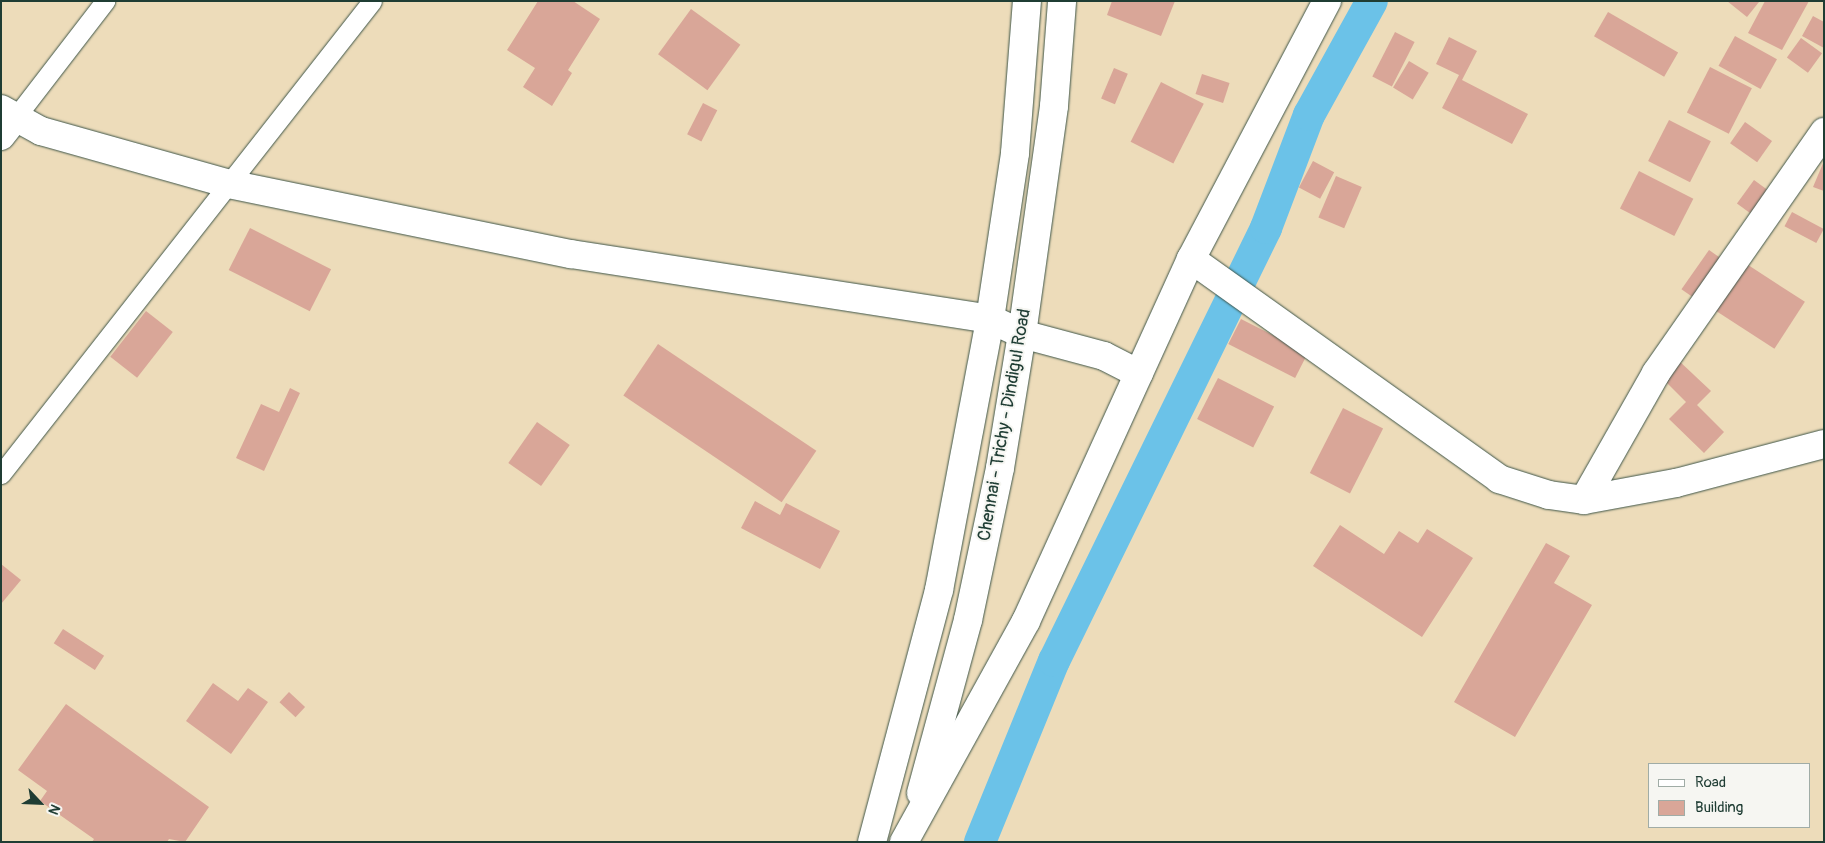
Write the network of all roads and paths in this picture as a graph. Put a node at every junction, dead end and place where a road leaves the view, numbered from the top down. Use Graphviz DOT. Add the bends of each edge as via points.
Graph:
graph roads {
  1 [pos="105,1"];
  2 [pos="372,1"];
  3 [pos="1027,1"];
  4 [pos="1062,1"];
  5 [pos="1327,1"];
  6 [pos="6,121"];
  7 [pos="1824,132"];
  8 [pos="229,184"];
  9 [pos="1191,259"];
  10 [pos="990,319"];
  11 [pos="1022,334"];
  12 [pos="1139,374"];
  13 [pos="1824,444"];
  14 [pos="1,474"];
  15 [pos="1584,500"];
  16 [pos="906,841"];
  17 [pos="872,842"];
  1 -- 6 [label="lane"];
  2 -- 8 [label="lane"];
  3 -- 10 [label="main road, Chennai - Trichy - Dindigul Road" via="1015,153"];
  4 -- 11 [label="main road, Chennai - Trichy - Dindigul Road" via="1054,106"];
  5 -- 9 [label="main road"];
  6 -- 8 [label="main road"];
  7 -- 15 [label="main road" via="1656,373"];
  8 -- 10 [label="main road" via="571,254"];
  8 -- 14 [label="lane"];
  9 -- 12 [label="main road"];
  9 -- 15 [label="main road" via="1500,478 1549,495"];
  10 -- 11 [label="main road"];
  10 -- 17 [label="main road, Chennai - Trichy - Dindigul Road" via="938,590"];
  11 -- 12 [label="main road" via="1104,356"];
  11 -- 16 [label="main road, Chennai - Trichy - Dindigul Road" via="1000,468 968,620"];
  12 -- 16 [label="main road" via="1026,621"];
  13 -- 15 [label="main road" via="1676,483"];
}
